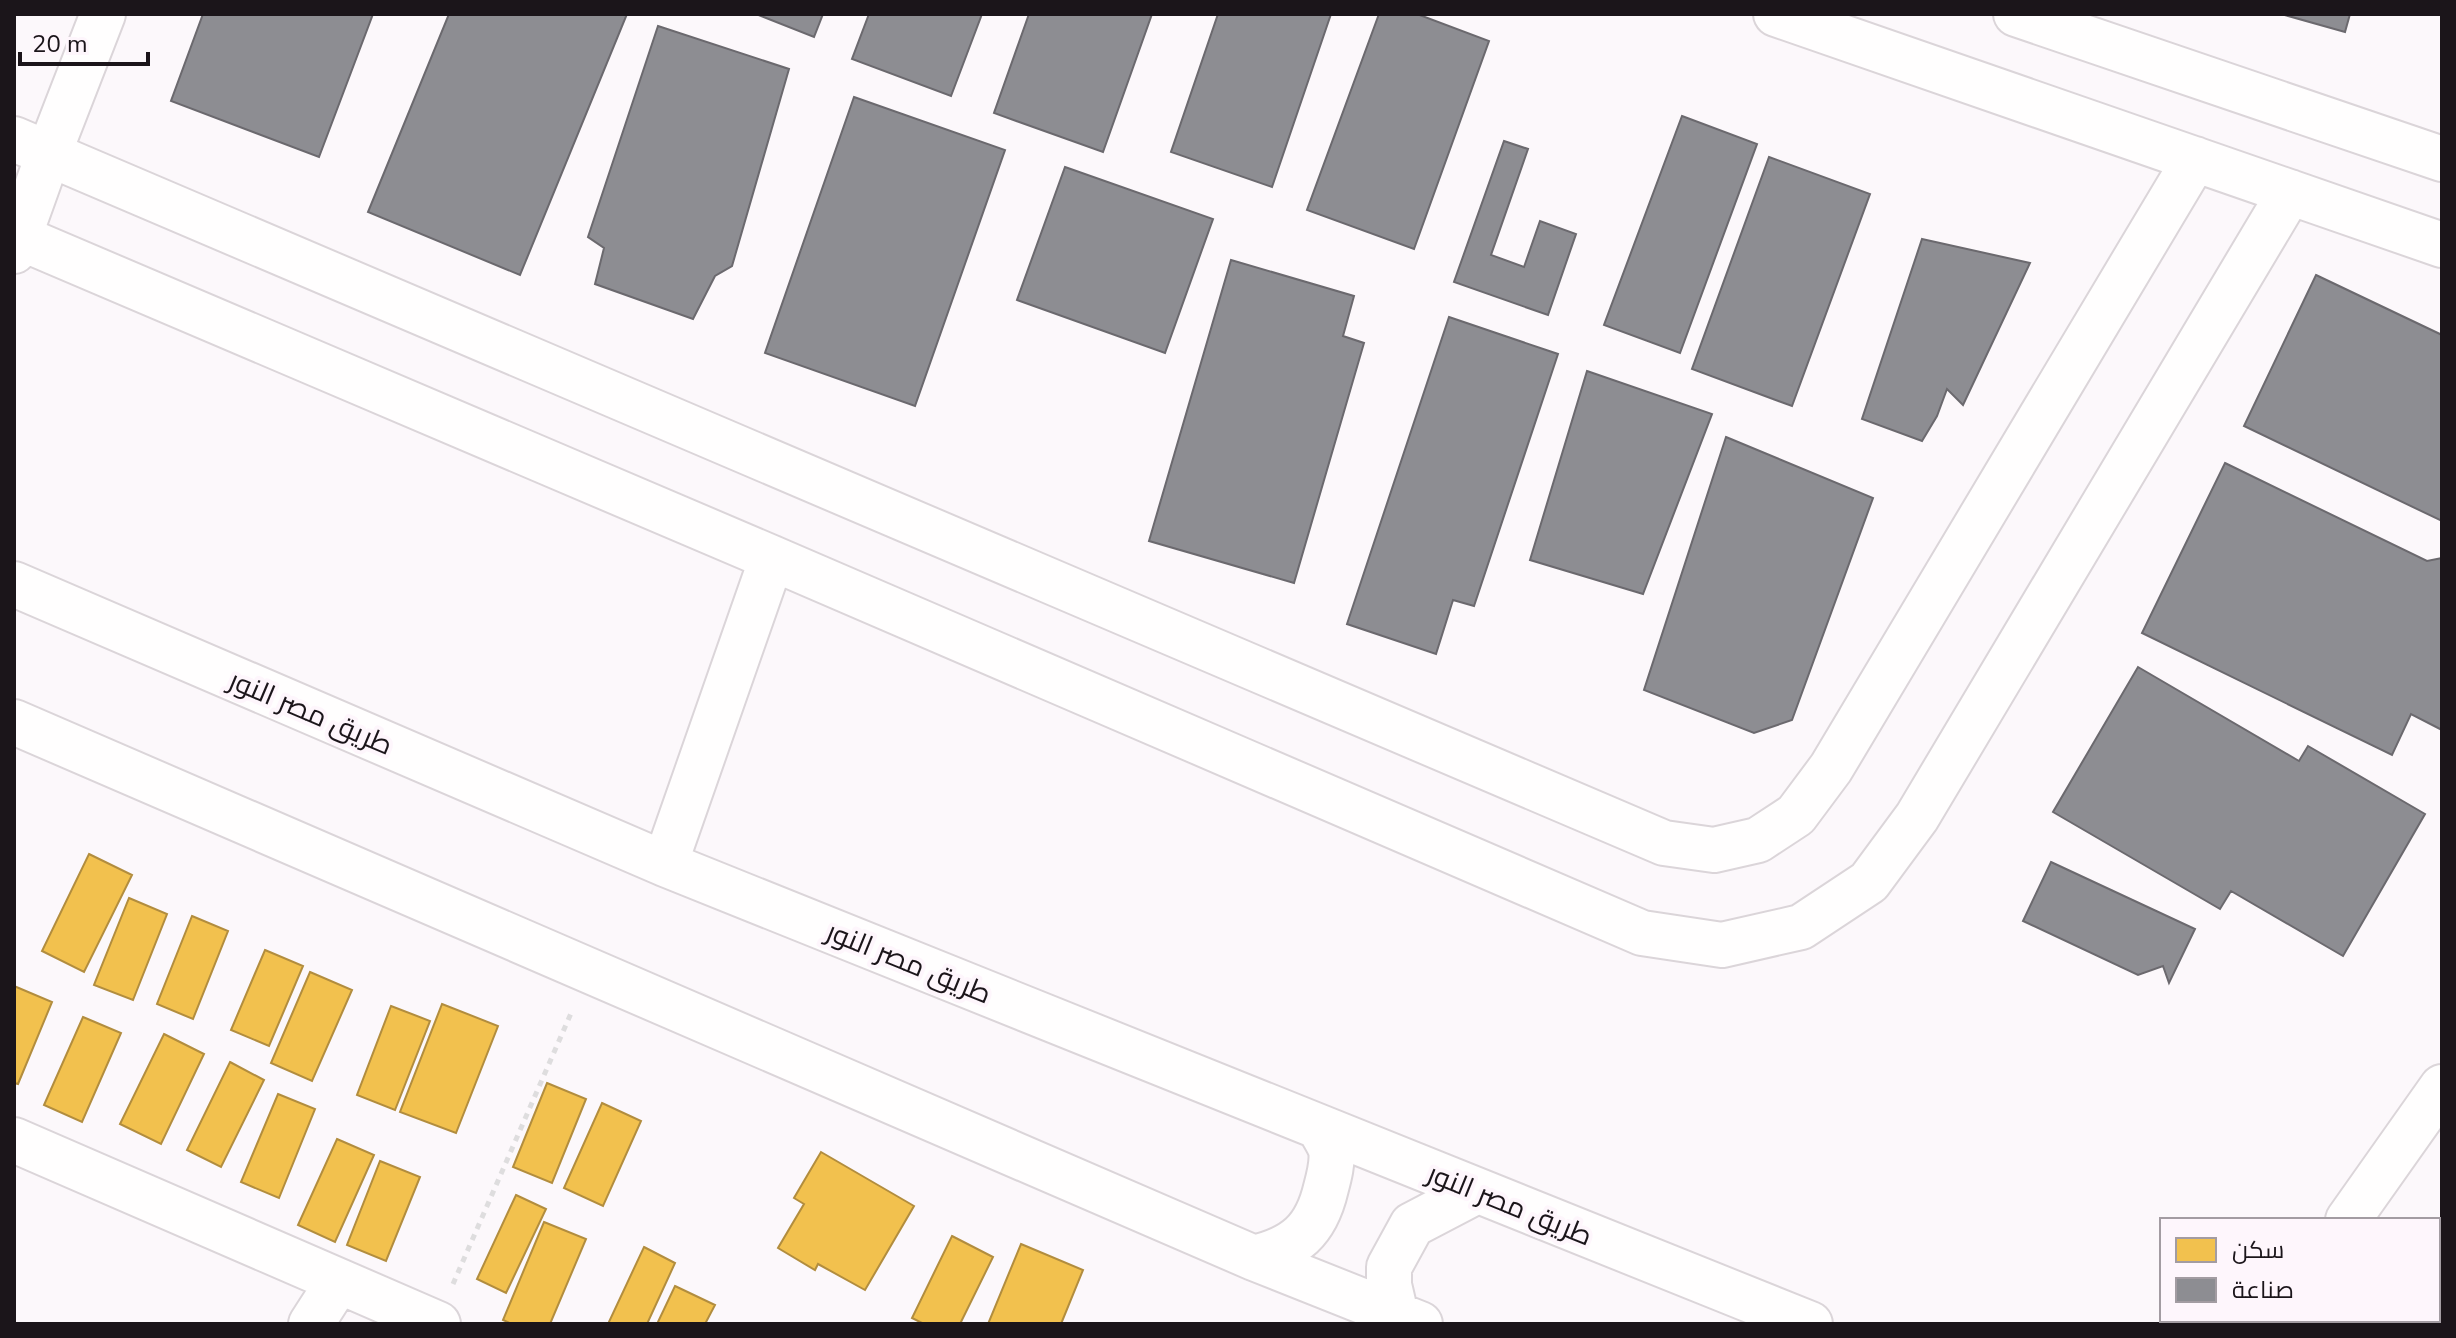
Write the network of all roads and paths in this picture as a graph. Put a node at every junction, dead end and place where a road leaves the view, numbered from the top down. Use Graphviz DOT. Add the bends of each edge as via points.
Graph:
graph roads {
  1 [pos="103,14"];
  2 [pos="1776,14"];
  3 [pos="2016,14"];
  4 [pos="31,146"];
  5 [pos="2195,159"];
  6 [pos="2442,159"];
  7 [pos="2290,192"];
  8 [pos="16,241"];
  9 [pos="2442,245"];
  10 [pos="772,558"];
  11 [pos="14,584"];
  12 [pos="14,722"];
  13 [pos="665,864"];
  14 [pos="590,970"];
  15 [pos="2442,1087"];
  16 [pos="1320,1128"];
  17 [pos="14,1140"];
  18 [pos="1477,1191"];
  19 [pos="2349,1218"];
  20 [pos="1254,1258"];
  21 [pos="338,1282"];
  22 [pos="1408,1319"];
  23 [pos="311,1324"];
  24 [pos="437,1324"];
  25 [pos="1810,1324"];
  1 -- 4 [label="street"];
  2 -- 5 [label="street"];
  3 -- 6 [label="street"];
  4 -- 5 [label="street" via="1664,843 1714,850 1758,840 1796,815 1831,768"];
  4 -- 8 [label="street"];
  5 -- 7 [label="street"];
  7 -- 9 [label="street"];
  7 -- 10 [label="street" via="1917,817 1869,882 1801,927 1722,945 1642,933"];
  8 -- 10 [label="street"];
  10 -- 13 [label="street"];
  11 -- 13 [label="street, طريق مصر النور"];
  12 -- 14 [label="street"];
  13 -- 16 [label="street, طريق مصر النور"];
  14 -- 20 [label="street"];
  14 -- 24 [label="path"];
  15 -- 19 [label="street"];
  16 -- 18 [label="street, طريق مصر النور"];
  16 -- 20 [label="street" via="1331,1151 1330,1175 1312,1223 1279,1252"];
  17 -- 21 [label="street"];
  18 -- 22 [label="street" via="1412,1225 1389,1267 1389,1285"];
  18 -- 25 [label="street, طريق مصر النور"];
  20 -- 22 [label="street"];
  21 -- 23 [label="street"];
  21 -- 24 [label="street"];
}
